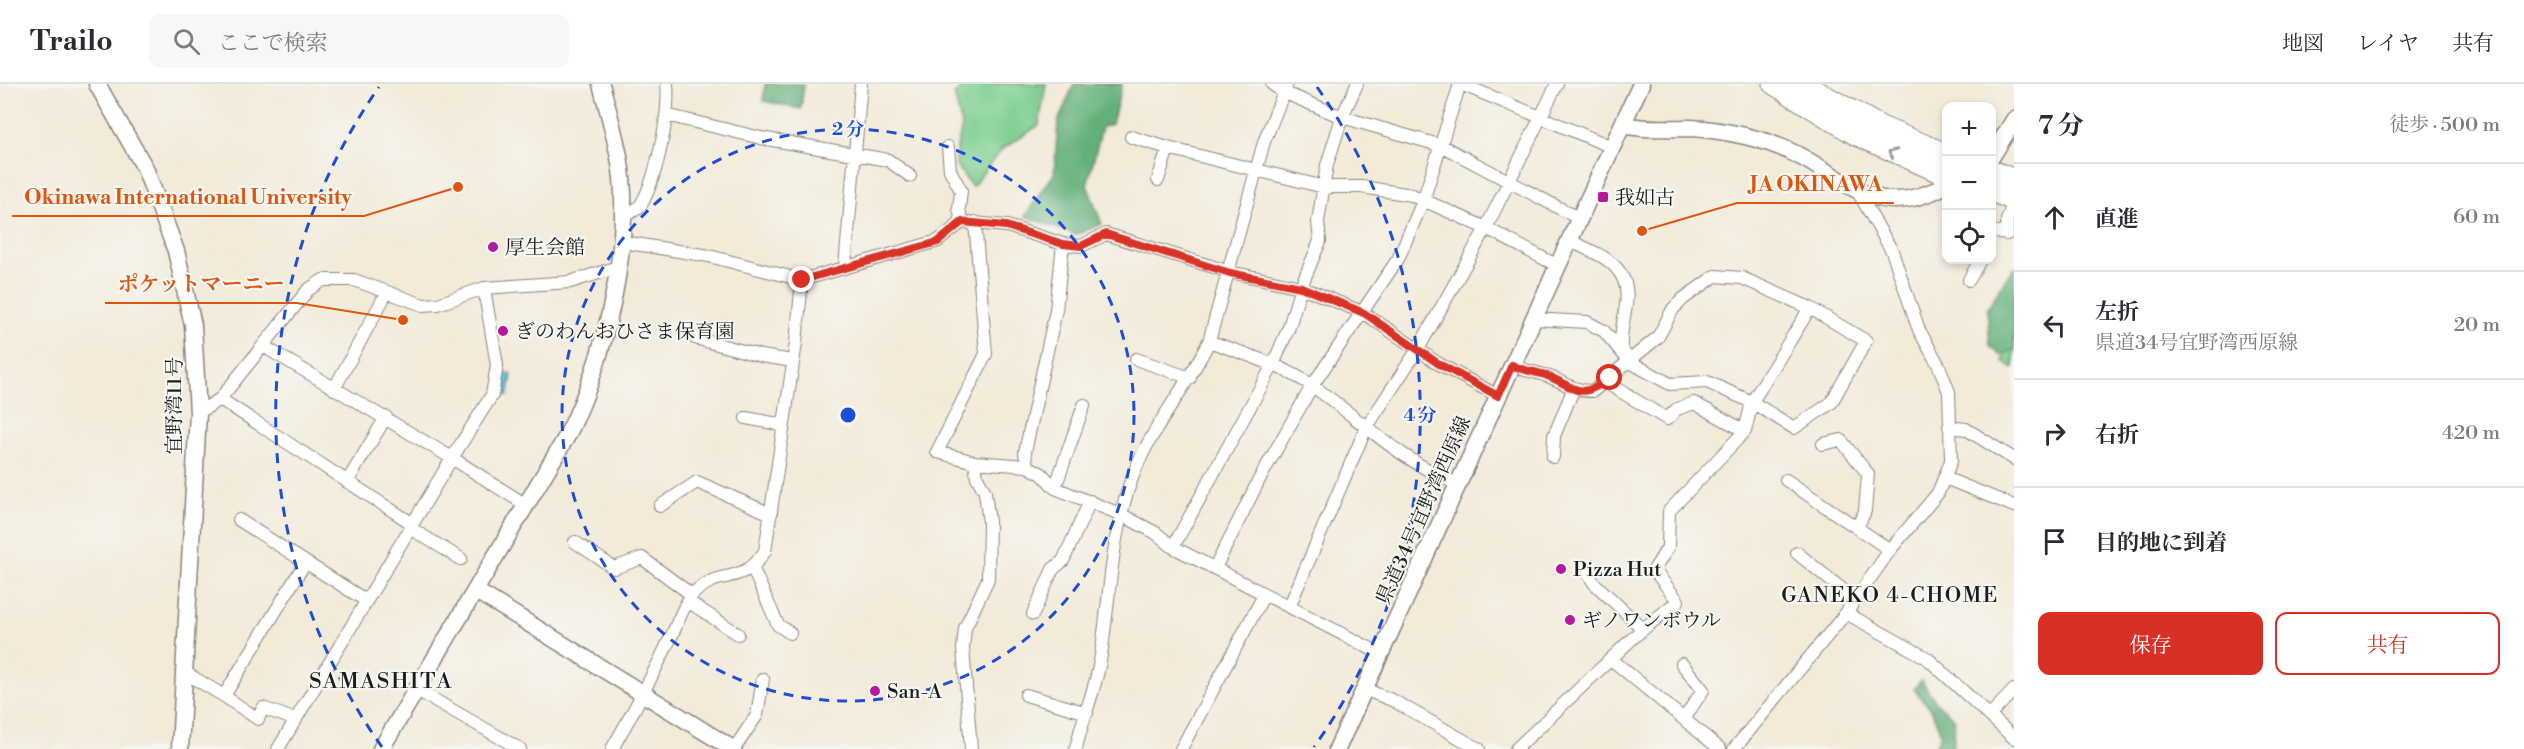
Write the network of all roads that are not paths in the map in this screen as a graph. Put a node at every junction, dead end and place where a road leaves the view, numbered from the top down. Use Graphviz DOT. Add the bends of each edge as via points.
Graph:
graph roads {
  1 [pos="97,84"];
  2 [pos="601,84"];
  3 [pos="667,84"];
  4 [pos="861,84"];
  5 [pos="1272,84"];
  6 [pos="1357,84"];
  7 [pos="1460,84"];
  8 [pos="1557,84"];
  9 [pos="1641,84"];
  10 [pos="1774,84"];
  11 [pos="1803,84"];
  12 [pos="1285,88"];
  13 [pos="666,116"];
  14 [pos="1540,116"];
  15 [pos="1342,117"];
  16 [pos="2014,120"];
  17 [pos="1623,125"];
  18 [pos="1131,137"];
  19 [pos="1442,146"];
  20 [pos="948,147"];
  21 [pos="1612,147"];
  22 [pos="1168,148"];
  23 [pos="1996,149"];
  24 [pos="1942,152"];
  25 [pos="854,156"];
  26 [pos="1257,169"];
  27 [pos="1942,173"];
  28 [pos="1996,173"];
  29 [pos="910,176"];
  30 [pos="1158,180"];
  31 [pos="2014,180"];
  32 [pos="1507,181"];
  33 [pos="1942,187"];
  34 [pos="1324,188"];
  35 [pos="1858,192"];
  36 [pos="1996,193"];
  37 [pos="2014,200"];
  38 [pos="1423,201"];
  39 [pos="623,217"];
  40 [pos="1580,219"];
  41 [pos="962,222"];
  42 [pos="975,222"];
  43 [pos="1486,228"];
  44 [pos="1996,232"];
  45 [pos="1570,241"];
  46 [pos="623,242"];
  47 [pos="1063,244"];
  48 [pos="1978,264"];
  49 [pos="1558,266"];
  50 [pos="618,267"];
  51 [pos="845,267"];
  52 [pos="1230,273"];
  53 [pos="802,280"];
  54 [pos="1969,280"];
  55 [pos="1301,287"];
  56 [pos="484,288"];
  57 [pos="387,292"];
  58 [pos="1810,308"];
  59 [pos="1364,313"];
  60 [pos="1533,319"];
  61 [pos="695,338"];
  62 [pos="1209,341"];
  63 [pos="263,346"];
  64 [pos="1418,350"];
  65 [pos="1136,359"];
  66 [pos="1628,359"];
  67 [pos="793,361"];
  68 [pos="1273,365"];
  69 [pos="1512,365"];
  70 [pos="1190,378"];
  71 [pos="1605,382"];
  72 [pos="1312,386"];
  73 [pos="334,389"];
  74 [pos="1573,390"];
  75 [pos="1498,396"];
  76 [pos="220,399"];
  77 [pos="1752,402"];
  78 [pos="1084,405"];
  79 [pos="198,413"];
  80 [pos="386,417"];
  81 [pos="746,418"];
  82 [pos="783,424"];
  83 [pos="1949,427"];
  84 [pos="1366,428"];
  85 [pos="1745,431"];
  86 [pos="1823,444"];
  87 [pos="1553,457"];
  88 [pos="452,458"];
  89 [pos="2014,459"];
  90 [pos="975,462"];
  91 [pos="1027,466"];
  92 [pos="1945,478"];
  93 [pos="1786,480"];
  94 [pos="347,482"];
  95 [pos="1458,484"];
  96 [pos="1055,488"];
  97 [pos="1090,501"];
  98 [pos="526,505"];
  99 [pos="660,506"];
  100 [pos="2014,506"];
  101 [pos="771,514"];
  102 [pos="1120,514"];
  103 [pos="239,520"];
  104 [pos="411,526"];
  105 [pos="1857,528"];
  106 [pos="575,542"];
  107 [pos="1173,547"];
  108 [pos="1890,550"];
  109 [pos="1797,553"];
  110 [pos="461,559"];
  111 [pos="305,563"];
  112 [pos="752,567"];
  113 [pos="1215,568"];
  114 [pos="1588,573"];
  115 [pos="476,591"];
  116 [pos="1264,595"];
  117 [pos="690,598"];
  118 [pos="1854,599"];
  119 [pos="365,600"];
  120 [pos="1289,607"];
  121 [pos="1846,613"];
  122 [pos="1033,614"];
  123 [pos="1643,629"];
  124 [pos="790,633"];
  125 [pos="738,634"];
  126 [pos="1381,654"];
  127 [pos="1611,659"];
  128 [pos="1682,664"];
  129 [pos="184,672"];
  130 [pos="763,679"];
  131 [pos="1364,689"];
  132 [pos="417,690"];
  133 [pos="2014,690"];
  134 [pos="643,694"];
  135 [pos="1026,695"];
  136 [pos="224,696"];
  137 [pos="1087,713"];
  138 [pos="1990,715"];
  139 [pos="1684,719"];
  140 [pos="296,720"];
  141 [pos="2014,738"];
  142 [pos="516,748"];
  143 [pos="180,749"];
  144 [pos="278,749"];
  145 [pos="381,749"];
  146 [pos="612,749"];
  147 [pos="734,749"];
  148 [pos="971,749"];
  149 [pos="1076,749"];
  150 [pos="1181,749"];
  151 [pos="1337,749"];
  152 [pos="1479,749"];
  153 [pos="1516,749"];
  154 [pos="1720,749"];
  155 [pos="1734,749"];
  1 -- 79 [label="street, 宜野湾11号" via="145,168 176,251 193,325"];
  2 -- 39 [label="street" via="622,177"];
  3 -- 13 [label="street"];
  4 -- 25 [label="street"];
  5 -- 12 [label="street"];
  6 -- 15 [label="street"];
  7 -- 14 [label="street"];
  7 -- 19 [label="street"];
  8 -- 14 [label="street"];
  9 -- 17 [label="street, 県道34号宜野湾西原線"];
  27 -- 10 [label="highway, one-way" via="1855,134"];
  11 -- 24 [label="highway" via="1881,127"];
  12 -- 15 [label="street"];
  12 -- 26 [label="street"];
  13 -- 25 [label="street"];
  13 -- 39 [label="street" via="641,205"];
  14 -- 21 [label="street"];
  14 -- 32 [label="street"];
  15 -- 19 [label="street"];
  15 -- 34 [label="street"];
  16 -- 23 [label="street"];
  17 -- 21 [label="street, 県道34号宜野湾西原線"];
  17 -- 35 [label="street" via="1707,129 1774,144"];
  18 -- 22 [label="street"];
  19 -- 32 [label="street"];
  19 -- 38 [label="street"];
  20 -- 41 [label="street" via="950,170 961,191"];
  21 -- 40 [label="street, 県道34号宜野湾西原線"];
  22 -- 26 [label="street"];
  22 -- 30 [label="street"];
  25 -- 29 [label="street" via="888,160"];
  25 -- 51 [label="street"];
  26 -- 34 [label="street"];
  26 -- 52 [label="street"];
  28 -- 31 [label="highway"];
  32 -- 40 [label="street"];
  32 -- 43 [label="street"];
  33 -- 35 [label="street" via="1922,197 1902,200"];
  34 -- 38 [label="street" via="1385,189"];
  34 -- 55 [label="street" via="1318,222 1320,241"];
  35 -- 83 [label="street" via="1892,251 1919,330 1949,392"];
  36 -- 37 [label="highway"];
  37 -- 44 [label="street" via="2007,234"];
  38 -- 43 [label="street"];
  38 -- 59 [label="street" via="1398,259"];
  39 -- 46 [label="street"];
  40 -- 45 [label="street, 県道34号宜野湾西原線"];
  41 -- 42 [label="street"];
  41 -- 51 [label="street" via="938,242"];
  42 -- 47 [label="street" via="1006,226"];
  42 -- 90 [label="street" via="986,354 937,452"];
  43 -- 49 [label="street"];
  43 -- 64 [label="street"];
  45 -- 49 [label="street, 県道34号宜野湾西原線"];
  45 -- 66 [label="street" via="1611,261 1621,272 1628,294 1620,337"];
  46 -- 50 [label="street"];
  46 -- 53 [label="street" via="709,256"];
  47 -- 52 [label="street" via="1081,246 1106,234"];
  47 -- 91 [label="street" via="1056,310 1025,452"];
  48 -- 54 [label="street"];
  49 -- 60 [label="street, 県道34号宜野湾西原線"];
  50 -- 56 [label="street" via="570,282"];
  50 -- 98 [label="street" via="582,406"];
  51 -- 53 [label="street"];
  52 -- 55 [label="street"];
  52 -- 62 [label="street"];
  53 -- 67 [label="street"];
  55 -- 59 [label="street"];
  55 -- 68 [label="street"];
  56 -- 57 [label="street" via="438,304 423,305"];
  56 -- 88 [label="street" via="498,364 492,395"];
  57 -- 63 [label="street" via="354,280 323,280 308,290"];
  57 -- 73 [label="street"];
  58 -- 66 [label="street" via="1742,278 1716,276 1673,309 1658,337"];
  58 -- 77 [label="street"];
  58 -- 77 [label="street" via="1866,341 1831,403 1794,428"];
  59 -- 64 [label="street"];
  59 -- 72 [label="street"];
  60 -- 66 [label="street" via="1587,322 1604,331"];
  60 -- 69 [label="street, 県道34号宜野湾西原線"];
  61 -- 67 [label="street"];
  62 -- 68 [label="street"];
  62 -- 70 [label="street"];
  63 -- 73 [label="street"];
  63 -- 76 [label="street"];
  64 -- 75 [label="street"];
  64 -- 84 [label="street"];
  65 -- 70 [label="street"];
  66 -- 71 [label="street"];
  66 -- 77 [label="street" via="1670,384 1707,382"];
  67 -- 82 [label="street"];
  68 -- 72 [label="street"];
  68 -- 107 [label="street"];
  69 -- 74 [label="street"];
  69 -- 75 [label="street, 県道34号宜野湾西原線"];
  70 -- 102 [label="street" via="1136,467"];
  71 -- 74 [label="street" via="1593,391"];
  71 -- 85 [label="street" via="1667,419 1677,409 1694,403"];
  72 -- 84 [label="street"];
  72 -- 113 [label="street"];
  73 -- 80 [label="street"];
  74 -- 87 [label="street" via="1554,436"];
  75 -- 95 [label="street, 県道34号宜野湾西原線"];
  76 -- 79 [label="street"];
  76 -- 94 [label="street"];
  77 -- 85 [label="street"];
  78 -- 96 [label="street"];
  79 -- 129 [label="street, 宜野湾11号"];
  80 -- 88 [label="street"];
  80 -- 94 [label="street"];
  81 -- 82 [label="street"];
  82 -- 101 [label="street"];
  83 -- 89 [label="street" via="1966,429"];
  83 -- 92 [label="street" via="1951,461"];
  84 -- 95 [label="street" via="1408,459"];
  84 -- 120 [label="street"];
  85 -- 123 [label="street" via="1669,511 1668,547 1654,570 1678,601"];
  86 -- 105 [label="street" via="1841,440 1868,474 1865,511"];
  88 -- 98 [label="street"];
  88 -- 104 [label="street"];
  90 -- 91 [label="street"];
  90 -- 148 [label="street" via="990,522 988,579 965,628 963,648"];
  91 -- 96 [label="street"];
  92 -- 100 [label="street"];
  92 -- 108 [label="street" via="1938,493"];
  93 -- 105 [label="street"];
  94 -- 104 [label="street"];
  95 -- 126 [label="street, 県道34号宜野湾西原線"];
  96 -- 97 [label="street"];
  97 -- 102 [label="street"];
  97 -- 122 [label="street"];
  98 -- 115 [label="street"];
  99 -- 101 [label="street" via="696,482"];
  101 -- 112 [label="street" via="765,551"];
  102 -- 107 [label="street"];
  102 -- 137 [label="street" via="1100,661"];
  103 -- 111 [label="street"];
  104 -- 110 [label="street"];
  104 -- 119 [label="street"];
  105 -- 108 [label="street"];
  106 -- 117 [label="street" via="614,568 642,558"];
  107 -- 113 [label="street"];
  108 -- 118 [label="street"];
  109 -- 118 [label="street"];
  111 -- 119 [label="street"];
  111 -- 136 [label="street"];
  112 -- 117 [label="street" via="746,573 713,579"];
  112 -- 124 [label="street" via="778,625"];
  113 -- 116 [label="street"];
  114 -- 123 [label="street"];
  115 -- 132 [label="street"];
  115 -- 134 [label="street"];
  116 -- 120 [label="street"];
  116 -- 150 [label="street"];
  117 -- 125 [label="street"];
  117 -- 134 [label="street"];
  118 -- 121 [label="street"];
  119 -- 140 [label="street"];
  120 -- 126 [label="street"];
  121 -- 138 [label="street" via="1927,658"];
  121 -- 155 [label="street"];
  123 -- 127 [label="street"];
  126 -- 131 [label="street, 県道34号宜野湾西原線"];
  127 -- 139 [label="street"];
  127 -- 153 [label="street"];
  128 -- 139 [label="street" via="1703,690"];
  129 -- 136 [label="street"];
  129 -- 143 [label="street, 宜野湾11号"];
  130 -- 147 [label="street" via="757,715"];
  131 -- 151 [label="street, 県道34号宜野湾西原線"];
  131 -- 152 [label="street" via="1394,701"];
  132 -- 142 [label="street"];
  132 -- 145 [label="street"];
  133 -- 138 [label="street"];
  134 -- 146 [label="street"];
  134 -- 147 [label="street"];
  135 -- 137 [label="street"];
  136 -- 140 [label="street" via="258,719 263,708"];
  137 -- 149 [label="street"];
  138 -- 141 [label="street"];
  139 -- 154 [label="street"];
  140 -- 144 [label="street"];
}
